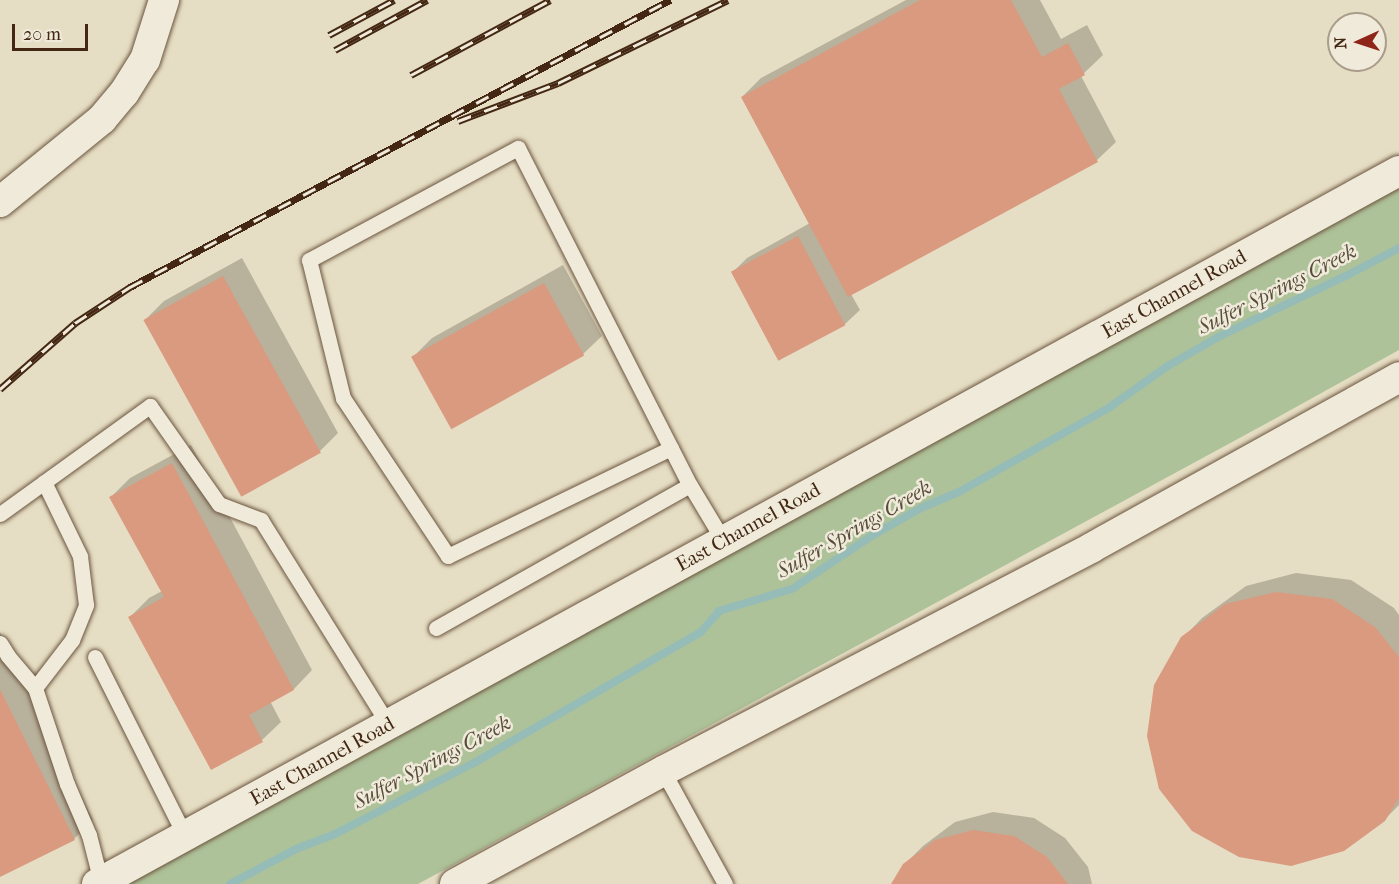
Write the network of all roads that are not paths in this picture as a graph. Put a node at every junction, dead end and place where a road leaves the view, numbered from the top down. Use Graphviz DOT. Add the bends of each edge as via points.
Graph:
graph roads {
  1 [pos="164,0"];
  2 [pos="1399,171"];
  3 [pos="0,202"];
  4 [pos="1399,377"];
  5 [pos="671,448"];
  6 [pos="44,482"];
  7 [pos="690,485"];
  8 [pos="0,513"];
  9 [pos="723,540"];
  10 [pos="436,628"];
  11 [pos="0,643"];
  12 [pos="95,657"];
  13 [pos="35,688"];
  14 [pos="388,724"];
  15 [pos="663,771"];
  16 [pos="185,836"];
  17 [pos="99,883"];
  18 [pos="455,884"];
  19 [pos="725,884"];
  1 -- 3 [label="street" via="145,60 117,102 75,143"];
  2 -- 9 [label="street, East Channel Road"];
  4 -- 15 [label="street" via="1091,548"];
  5 -- 5 [label="lane" via="518,148 309,260 343,398 448,556"];
  5 -- 7 [label="lane"];
  6 -- 8 [label="lane"];
  6 -- 13 [label="lane" via="80,556 86,605 72,640"];
  6 -- 14 [label="lane" via="150,406 219,504 261,520"];
  7 -- 9 [label="lane"];
  7 -- 10 [label="lane"];
  9 -- 14 [label="street, East Channel Road"];
  11 -- 13 [label="lane"];
  12 -- 16 [label="lane"];
  13 -- 17 [label="lane" via="89,836"];
  14 -- 16 [label="street, East Channel Road"];
  15 -- 18 [label="street"];
  15 -- 19 [label="lane"];
  16 -- 17 [label="street, East Channel Road"];
}
